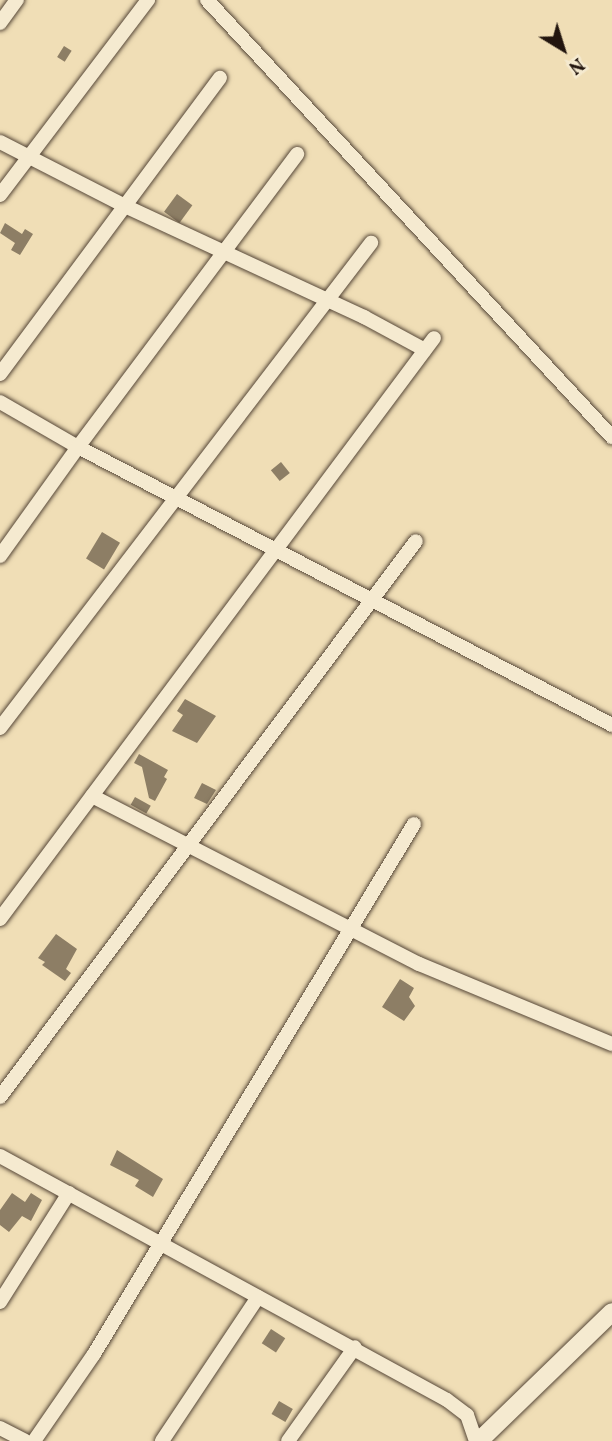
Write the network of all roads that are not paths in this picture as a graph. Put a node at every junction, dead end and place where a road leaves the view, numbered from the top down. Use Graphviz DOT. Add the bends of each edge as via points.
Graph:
graph roads {
  1 [pos="17,0"];
  2 [pos="148,0"];
  3 [pos="207,0"];
  4 [pos="0,23"];
  5 [pos="220,78"];
  6 [pos="0,142"];
  7 [pos="297,154"];
  8 [pos="28,158"];
  9 [pos="0,195"];
  10 [pos="125,206"];
  11 [pos="371,243"];
  12 [pos="224,252"];
  13 [pos="327,300"];
  14 [pos="0,374"];
  15 [pos="0,402"];
  16 [pos="612,437"];
  17 [pos="78,447"];
  18 [pos="176,497"];
  19 [pos="416,541"];
  20 [pos="276,549"];
  21 [pos="0,556"];
  22 [pos="372,599"];
  23 [pos="612,725"];
  24 [pos="0,728"];
  25 [pos="92,796"];
  26 [pos="414,824"];
  27 [pos="188,846"];
  28 [pos="0,919"];
  29 [pos="350,929"];
  30 [pos="612,1044"];
  31 [pos="0,1097"];
  32 [pos="0,1156"];
  33 [pos="69,1193"];
  34 [pos="160,1244"];
  35 [pos="258,1297"];
  36 [pos="0,1302"];
  37 [pos="612,1312"];
  38 [pos="355,1347"];
  39 [pos="0,1428"];
  40 [pos="25,1441"];
  41 [pos="34,1441"];
  42 [pos="162,1441"];
  43 [pos="288,1441"];
  44 [pos="477,1441"];
  1 -- 4 [label="street"];
  2 -- 8 [label="street"];
  3 -- 16 [label="street"];
  5 -- 10 [label="street"];
  6 -- 8 [label="street"];
  7 -- 12 [label="street"];
  8 -- 9 [label="street"];
  8 -- 10 [label="street"];
  10 -- 12 [label="street"];
  10 -- 14 [label="street"];
  11 -- 13 [label="street"];
  12 -- 13 [label="street"];
  12 -- 17 [label="street"];
  13 -- 18 [label="street"];
  13 -- 20 [label="street" via="429,344"];
  15 -- 17 [label="street"];
  17 -- 18 [label="street"];
  17 -- 21 [label="street"];
  18 -- 20 [label="street"];
  18 -- 24 [label="street"];
  19 -- 22 [label="street"];
  20 -- 22 [label="street"];
  20 -- 25 [label="street"];
  22 -- 23 [label="street"];
  22 -- 27 [label="street"];
  25 -- 27 [label="street"];
  25 -- 28 [label="street"];
  26 -- 29 [label="street"];
  27 -- 29 [label="street"];
  27 -- 31 [label="street"];
  29 -- 30 [label="street" via="419,964"];
  29 -- 34 [label="street"];
  32 -- 33 [label="street"];
  33 -- 34 [label="street"];
  33 -- 36 [label="street"];
  34 -- 35 [label="street"];
  34 -- 41 [label="street" via="94,1354"];
  35 -- 38 [label="street"];
  35 -- 42 [label="street"];
  37 -- 44 [label="street"];
  38 -- 43 [label="street"];
  38 -- 44 [label="street" via="458,1407 471,1421"];
  39 -- 40 [label="street"];
}
